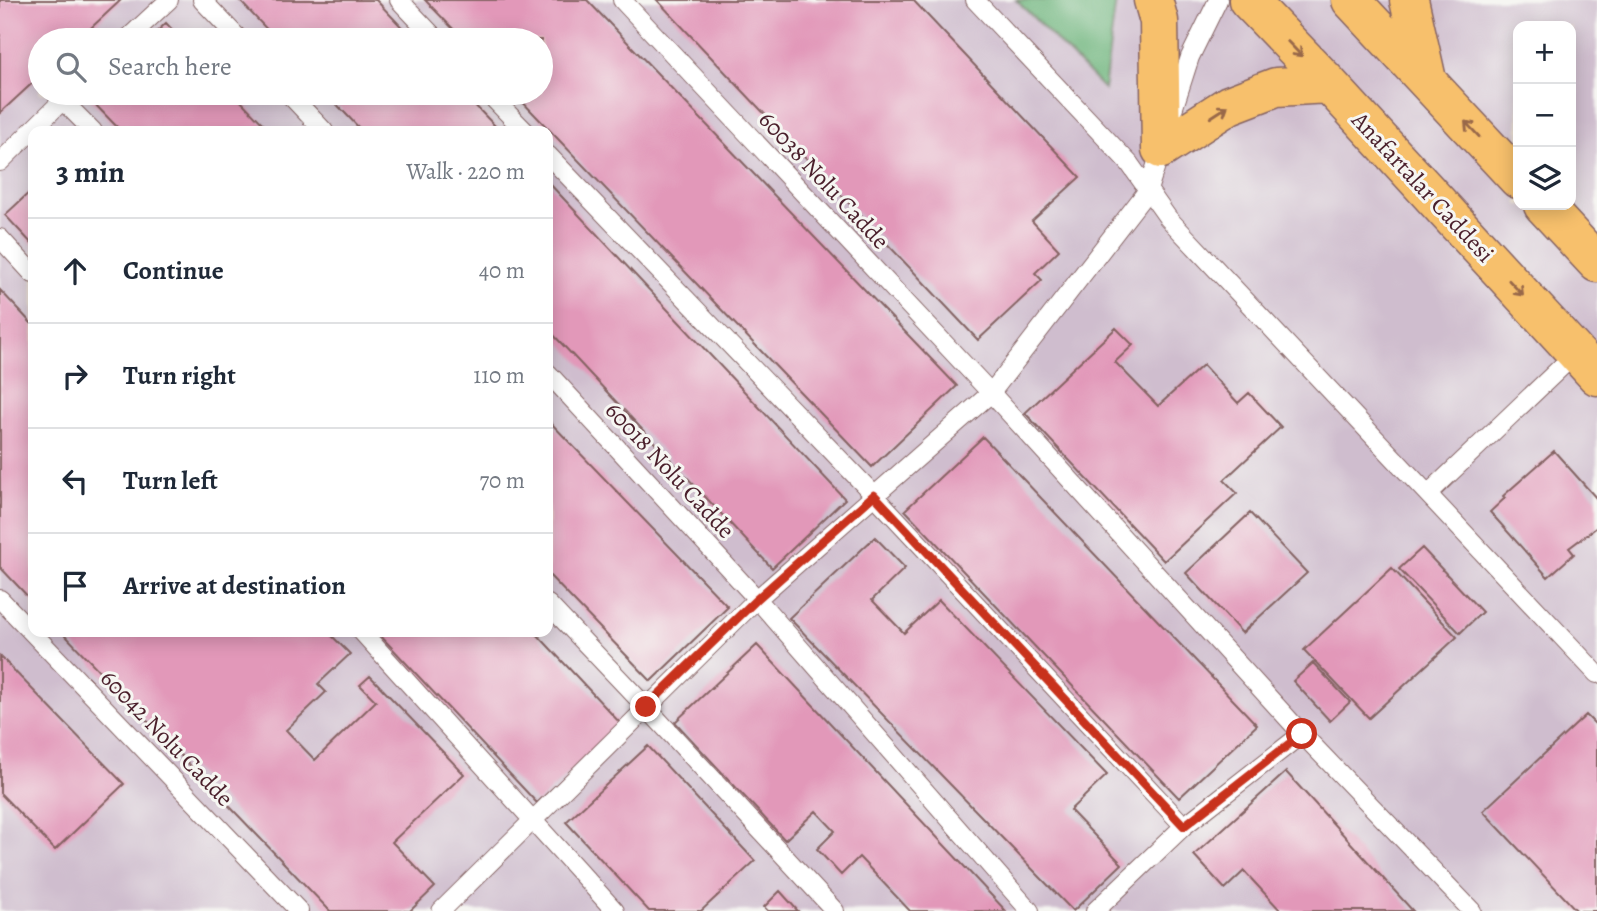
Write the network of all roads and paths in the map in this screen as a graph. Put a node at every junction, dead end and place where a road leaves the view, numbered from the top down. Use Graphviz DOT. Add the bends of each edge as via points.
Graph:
graph roads {
  1 [pos="169,0"];
  2 [pos="202,0"];
  3 [pos="399,0"];
  4 [pos="622,0"];
  5 [pos="975,0"];
  6 [pos="1153,0"];
  7 [pos="1218,0"];
  8 [pos="1248,0"];
  9 [pos="1350,0"];
  10 [pos="1409,0"];
  11 [pos="139,28"];
  12 [pos="229,28"];
  13 [pos="426,28"];
  14 [pos="1427,82"];
  15 [pos="1329,84"];
  16 [pos="57,105"];
  17 [pos="73,105"];
  18 [pos="299,105"];
  19 [pos="500,105"];
  20 [pos="36,126"];
  21 [pos="89,126"];
  22 [pos="319,126"];
  23 [pos="520,126"];
  24 [pos="28,134"];
  25 [pos="1145,156"];
  26 [pos="553,160"];
  27 [pos="0,162"];
  28 [pos="1513,174"];
  29 [pos="1149,190"];
  30 [pos="1548,210"];
  31 [pos="0,238"];
  32 [pos="1597,262"];
  33 [pos="28,269"];
  34 [pos="1586,364"];
  35 [pos="553,378"];
  36 [pos="991,393"];
  37 [pos="1429,494"];
  38 [pos="874,495"];
  39 [pos="0,599"];
  40 [pos="757,599"];
  41 [pos="553,609"];
  42 [pos="28,628"];
  43 [pos="36,637"];
  44 [pos="367,637"];
  45 [pos="1597,674"];
  46 [pos="646,707"];
  47 [pos="1302,734"];
  48 [pos="533,818"];
  49 [pos="1184,826"];
  50 [pos="299,911"];
  51 [pos="440,911"];
  52 [pos="615,911"];
  53 [pos="835,911"];
  54 [pos="1030,911"];
  55 [pos="1095,911"];
  56 [pos="1472,911"];
  1 -- 11 [label="lane"];
  2 -- 12 [label="lane"];
  3 -- 13 [label="lane"];
  4 -- 36 [label="lane, 60038 Nolu Cadde"];
  5 -- 25 [label="lane"];
  6 -- 25 [label="main road" via="1159,21"];
  7 -- 25 [label="lane"];
  8 -- 15 [label="main road, Anafartalar Caddesi, one-way"];
  9 -- 14 [label="main road"];
  10 -- 14 [label="main road"];
  28 -- 14 [label="main road, one-way"];
  25 -- 15 [label="main road, one-way" via="1229,105 1276,87"];
  15 -- 34 [label="main road, Anafartalar Caddesi, one-way"];
  16 -- 20 [label="lane"];
  17 -- 21 [label="lane"];
  18 -- 22 [label="lane"];
  19 -- 23 [label="lane"];
  24 -- 27 [label="lane"];
  25 -- 29 [label="lane"];
  25 -- 29 [label="lane"];
  26 -- 38 [label="lane"];
  29 -- 36 [label="lane"];
  29 -- 37 [label="lane" via="1168,218"];
  30 -- 32 [label="main road"];
  31 -- 33 [label="lane"];
  34 -- 37 [label="lane"];
  35 -- 40 [label="lane, 60018 Nolu Cadde"];
  36 -- 38 [label="lane"];
  36 -- 47 [label="lane, 60038 Nolu Cadde"];
  37 -- 45 [label="lane"];
  38 -- 40 [label="lane"];
  38 -- 49 [label="lane"];
  39 -- 42 [label="lane, 60042 Nolu Cadde"];
  40 -- 46 [label="lane"];
  40 -- 54 [label="lane, 60018 Nolu Cadde"];
  41 -- 46 [label="lane"];
  43 -- 50 [label="lane, 60042 Nolu Cadde"];
  44 -- 48 [label="lane"];
  46 -- 48 [label="lane"];
  46 -- 53 [label="lane"];
  47 -- 49 [label="lane"];
  47 -- 56 [label="lane, 60038 Nolu Cadde"];
  48 -- 51 [label="lane"];
  48 -- 52 [label="lane"];
  49 -- 55 [label="lane"];
}
